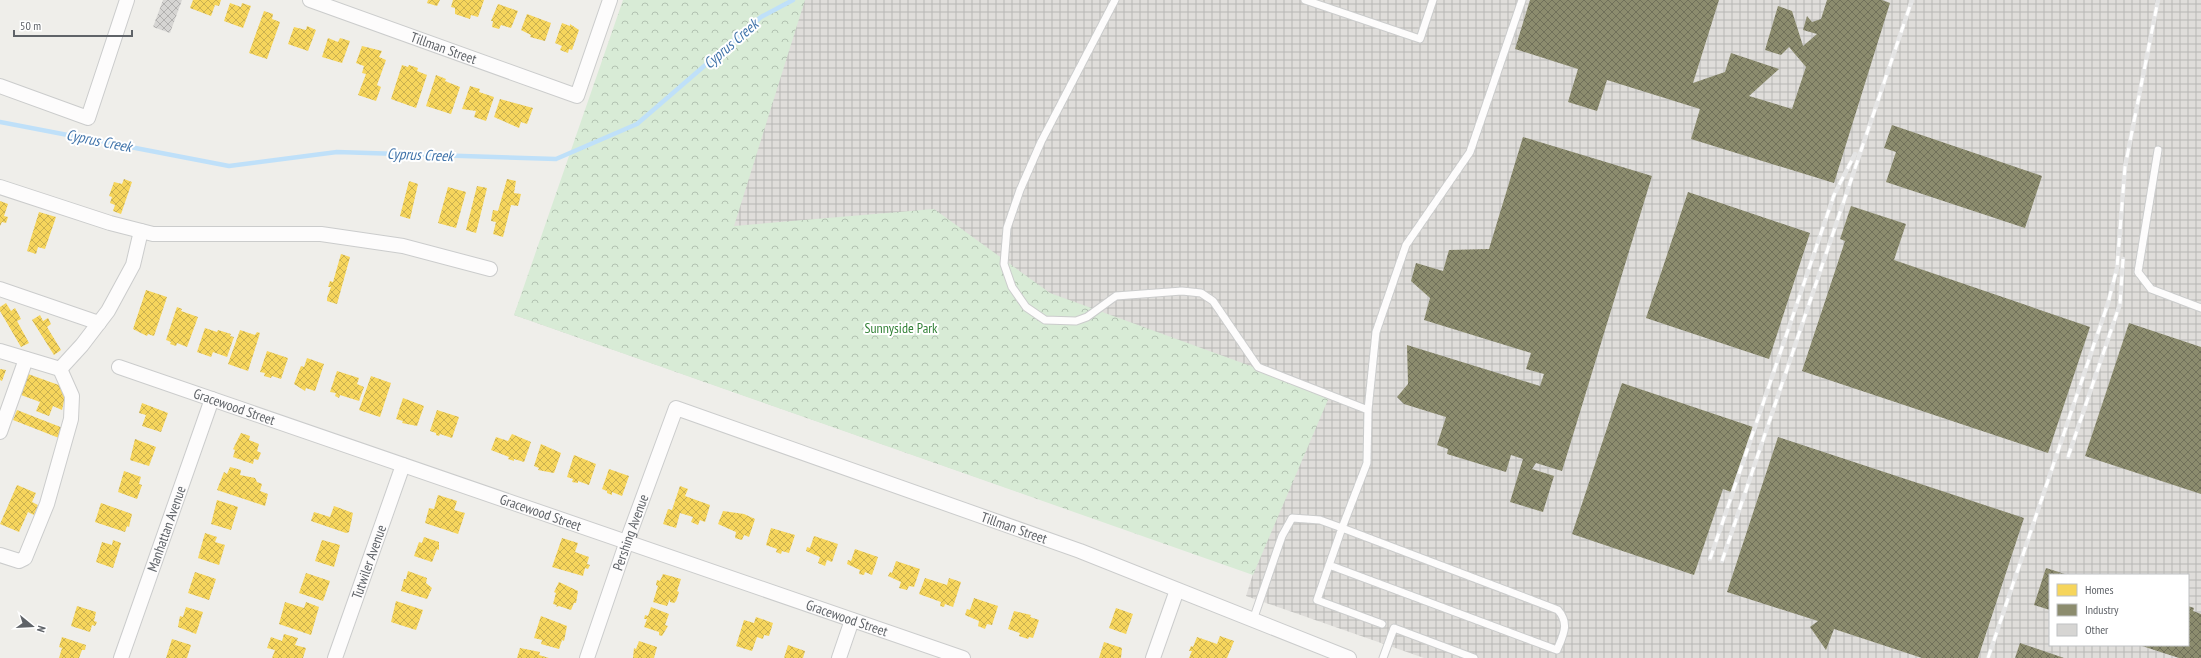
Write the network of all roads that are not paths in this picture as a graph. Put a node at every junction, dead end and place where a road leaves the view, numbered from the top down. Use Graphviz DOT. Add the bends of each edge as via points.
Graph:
graph roads {
  1 [pos="127,0"];
  2 [pos="310,0"];
  3 [pos="610,0"];
  4 [pos="1114,0"];
  5 [pos="1305,0"];
  6 [pos="1433,0"];
  7 [pos="1522,0"];
  8 [pos="0,86"];
  9 [pos="2158,150"];
  10 [pos="0,187"];
  11 [pos="141,231"];
  12 [pos="490,269"];
  13 [pos="0,289"];
  14 [pos="2201,308"];
  15 [pos="99,323"];
  16 [pos="0,351"];
  17 [pos="26,359"];
  18 [pos="119,367"];
  19 [pos="60,369"];
  20 [pos="212,399"];
  21 [pos="676,408"];
  22 [pos="1368,410"];
  23 [pos="0,432"];
  24 [pos="403,465"];
  25 [pos="1342,528"];
  26 [pos="627,541"];
  27 [pos="0,555"];
  28 [pos="1329,565"];
  29 [pos="1176,590"];
  30 [pos="852,620"];
  31 [pos="1253,620"];
  32 [pos="1382,624"];
  33 [pos="121,658"];
  34 [pos="334,658"];
  35 [pos="587,658"];
  36 [pos="839,658"];
  37 [pos="963,658"];
  38 [pos="1153,658"];
  39 [pos="1349,658"];
  40 [pos="1382,658"];
  41 [pos="1474,658"];
  1 -- 8 [label="street" via="88,118"];
  2 -- 3 [label="street, Tillman Street" via="577,96"];
  4 -- 22 [label="lane" via="1041,142 1020,190 1007,228 1004,264 1012,287 1026,307 1045,320 1076,321 1088,317 1116,296 1182,291 1201,293 1213,301 1258,367"];
  5 -- 6 [label="lane" via="1420,39"];
  7 -- 22 [label="lane" via="1470,152 1406,245 1376,332"];
  9 -- 14 [label="lane" via="2138,272 2151,289"];
  10 -- 11 [label="street"];
  11 -- 12 [label="street" via="181,235 321,234 403,246"];
  11 -- 15 [label="street" via="133,265"];
  13 -- 15 [label="street"];
  15 -- 19 [label="street"];
  16 -- 17 [label="street"];
  17 -- 19 [label="street"];
  17 -- 23 [label="street"];
  18 -- 20 [label="street, Gracewood Street"];
  19 -- 27 [label="street" via="72,396 71,419 47,504 25,558 19,561"];
  20 -- 24 [label="street, Gracewood Street"];
  20 -- 33 [label="street, Manhattan Avenue"];
  21 -- 26 [label="street, Pershing Avenue"];
  21 -- 29 [label="street, Tillman Street" via="1080,551"];
  22 -- 25 [label="lane" via="1367,463"];
  24 -- 26 [label="street, Gracewood Street"];
  24 -- 34 [label="street, Tutwiler Avenue"];
  25 -- 28 [label="lane"];
  25 -- 28 [label="lane" via="1558,610 1564,617 1566,628 1557,650"];
  25 -- 31 [label="lane" via="1320,520 1292,518 1282,536"];
  26 -- 30 [label="street, Gracewood Street"];
  26 -- 35 [label="street, Pershing Avenue"];
  28 -- 32 [label="lane" via="1317,600"];
  29 -- 31 [label="street, Tillman Street"];
  29 -- 38 [label="street"];
  30 -- 36 [label="street"];
  30 -- 37 [label="street, Gracewood Street"];
  31 -- 39 [label="street, Tillman Street"];
  40 -- 41 [label="lane" via="1394,628"];
}
